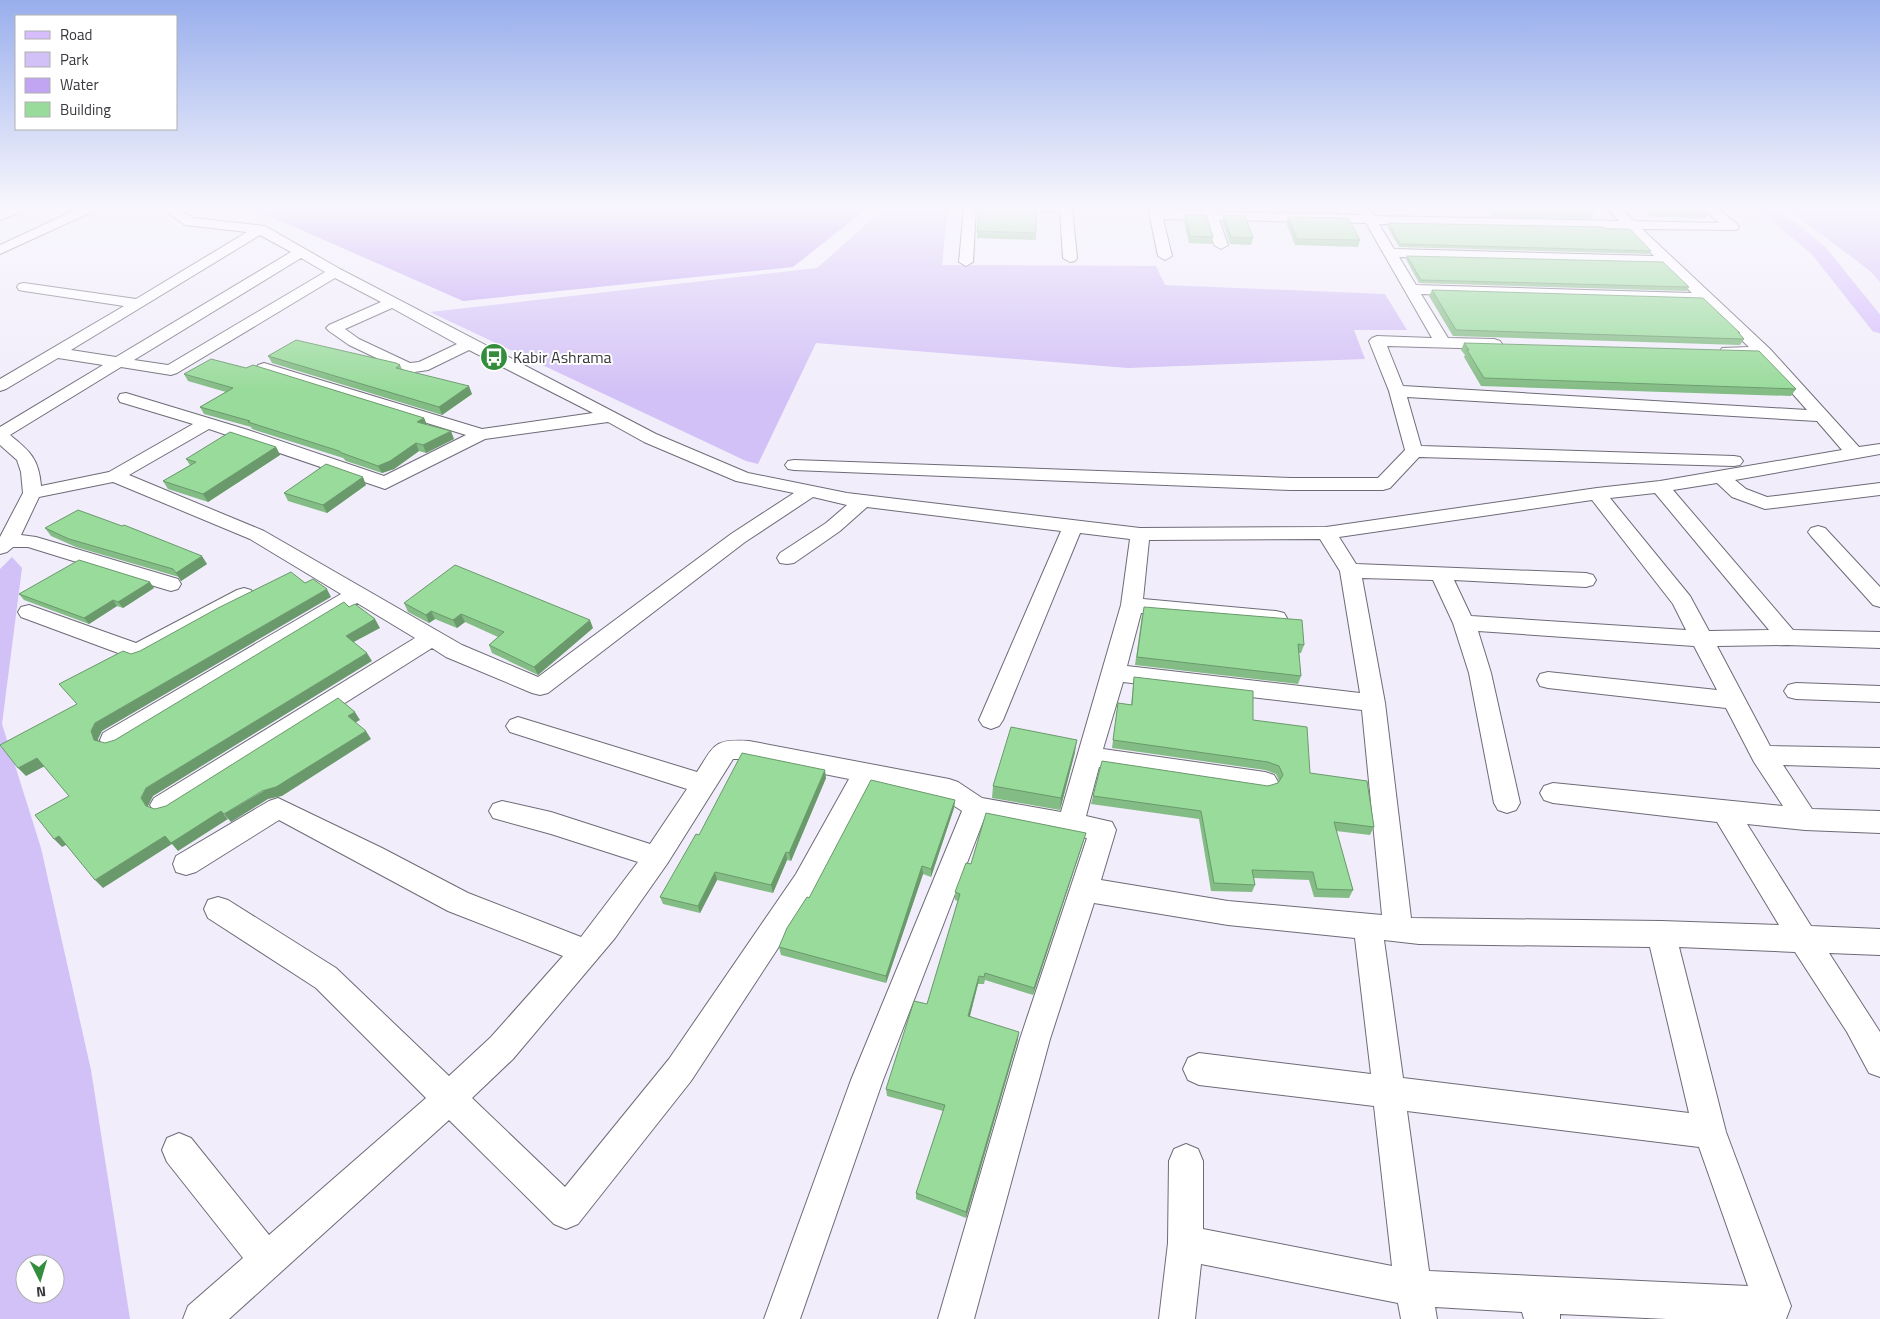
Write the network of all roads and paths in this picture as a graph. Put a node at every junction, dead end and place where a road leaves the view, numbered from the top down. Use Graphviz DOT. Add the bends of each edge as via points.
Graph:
graph roads {
  1 [pos="196,269"];
  2 [pos="273,269"];
  3 [pos="329,269"];
  4 [pos="1398,269"];
  5 [pos="1675,269"];
  6 [pos="1833,269"];
  7 [pos="335,272"];
  8 [pos="24,287"];
  9 [pos="1411,289"];
  10 [pos="1705,298"];
  11 [pos="394,303"];
  12 [pos="139,304"];
  13 [pos="1880,327"];
  14 [pos="1443,343"];
  15 [pos="469,344"];
  16 [pos="1511,345"];
  17 [pos="1715,350"];
  18 [pos="1764,352"];
  19 [pos="56,353"];
  20 [pos="115,363"];
  21 [pos="264,368"];
  22 [pos="0,386"];
  23 [pos="1397,391"];
  24 [pos="126,398"];
  25 [pos="611,416"];
  26 [pos="1821,416"];
  27 [pos="208,423"];
  28 [pos="481,434"];
  29 [pos="0,435"];
  30 [pos="1880,449"];
  31 [pos="1852,450"];
  32 [pos="1414,451"];
  33 [pos="1734,461"];
  34 [pos="794,465"];
  35 [pos="115,476"];
  36 [pos="1720,476"];
  37 [pos="1660,487"];
  38 [pos="1880,489"];
  39 [pos="810,491"];
  40 [pos="32,493"];
  41 [pos="1597,494"];
  42 [pos="863,501"];
  43 [pos="1074,526"];
  44 [pos="1818,532"];
  45 [pos="1140,534"];
  46 [pos="1326,534"];
  47 [pos="4,545"];
  48 [pos="787,558"];
  49 [pos="307,564"];
  50 [pos="1350,571"];
  51 [pos="1440,573"];
  52 [pos="1586,580"];
  53 [pos="171,584"];
  54 [pos="357,594"];
  55 [pos="1880,600"];
  56 [pos="1132,605"];
  57 [pos="29,612"];
  58 [pos="1276,618"];
  59 [pos="1464,623"];
  60 [pos="432,638"];
  61 [pos="1701,638"];
  62 [pos="1787,638"];
  63 [pos="1880,640"];
  64 [pos="1114,673"];
  65 [pos="1548,680"];
  66 [pos="1796,691"];
  67 [pos="1880,694"];
  68 [pos="1734,700"];
  69 [pos="1373,703"];
  70 [pos="991,720"];
  71 [pos="518,726"];
  72 [pos="112,740"];
  73 [pos="1762,755"];
  74 [pos="1089,756"];
  75 [pos="1880,758"];
  76 [pos="865,773"];
  77 [pos="1265,782"];
  78 [pos="703,784"];
  79 [pos="1553,793"];
  80 [pos="1508,803"];
  81 [pos="163,805"];
  82 [pos="976,808"];
  83 [pos="502,811"];
  84 [pos="1725,812"];
  85 [pos="1805,819"];
  86 [pos="1880,822"];
  87 [pos="1071,824"];
  88 [pos="655,857"];
  89 [pos="186,864"];
  90 [pos="1086,889"];
  91 [pos="218,908"];
  92 [pos="1383,927"];
  93 [pos="1661,934"];
  94 [pos="1803,938"];
  95 [pos="1880,942"];
  96 [pos="586,952"];
  97 [pos="1869,1023"];
  98 [pos="1880,1062"];
  99 [pos="1198,1069"];
  100 [pos="1390,1092"];
  101 [pos="450,1098"];
  102 [pos="1710,1132"];
  103 [pos="179,1150"];
  104 [pos="1186,1161"];
  105 [pos="1186,1243"];
  106 [pos="267,1260"];
  107 [pos="1416,1304"];
  108 [pos="1540,1307"];
  109 [pos="1775,1313"];
  110 [pos="201,1319"];
  111 [pos="782,1319"];
  112 [pos="956,1319"];
  113 [pos="1177,1319"];
  1 -- 12 [label="street"];
  2 -- 20 [label="street"];
  3 -- 7 [label="street"];
  4 -- 9 [label="street"];
  5 -- 10 [label="street"];
  6 -- 13 [label="main road"];
  7 -- 11 [label="street"];
  7 -- 20 [label="street" via="171,370"];
  8 -- 12 [label="street"];
  9 -- 10 [label="street"];
  9 -- 14 [label="street"];
  10 -- 18 [label="street"];
  11 -- 15 [label="street"];
  11 -- 15 [label="street" via="334,328 354,342 408,368 422,367"];
  12 -- 19 [label="street"];
  14 -- 16 [label="street"];
  14 -- 23 [label="street" via="1376,341"];
  15 -- 25 [label="street"];
  17 -- 18 [label="street"];
  18 -- 26 [label="street"];
  19 -- 20 [label="street"];
  19 -- 22 [label="street"];
  20 -- 29 [label="street"];
  21 -- 28 [label="street"];
  23 -- 26 [label="street"];
  23 -- 32 [label="street"];
  24 -- 27 [label="street"];
  25 -- 28 [label="street"];
  25 -- 39 [label="street" via="650,438 743,477"];
  26 -- 31 [label="street"];
  27 -- 28 [label="street" via="385,483"];
  27 -- 35 [label="street"];
  29 -- 40 [label="street" via="27,458"];
  30 -- 36 [label="street"];
  32 -- 33 [label="street"];
  32 -- 34 [label="street" via="1383,484 1291,484"];
  35 -- 40 [label="street"];
  35 -- 49 [label="street" via="257,535"];
  36 -- 37 [label="street"];
  36 -- 38 [label="street" via="1739,493 1764,503"];
  37 -- 41 [label="street"];
  37 -- 62 [label="street"];
  39 -- 42 [label="street"];
  39 -- 60 [label="street" via="738,538 540,687 454,651"];
  40 -- 47 [label="street"];
  41 -- 46 [label="street"];
  41 -- 61 [label="street" via="1682,601"];
  42 -- 43 [label="street"];
  42 -- 48 [label="street" via="833,527"];
  43 -- 45 [label="street"];
  43 -- 70 [label="street"];
  44 -- 55 [label="street"];
  45 -- 46 [label="street"];
  45 -- 56 [label="street"];
  46 -- 50 [label="street"];
  47 -- 53 [label="street" via="29,541"];
  49 -- 54 [label="street"];
  49 -- 57 [label="street" via="137,652"];
  50 -- 51 [label="street"];
  50 -- 69 [label="street"];
  51 -- 52 [label="street"];
  51 -- 59 [label="street"];
  54 -- 60 [label="street"];
  54 -- 72 [label="street"];
  56 -- 58 [label="street"];
  56 -- 64 [label="street"];
  59 -- 61 [label="street"];
  59 -- 80 [label="street" via="1480,673"];
  60 -- 81 [label="street"];
  61 -- 62 [label="street"];
  61 -- 68 [label="street"];
  62 -- 63 [label="street"];
  64 -- 69 [label="street"];
  64 -- 74 [label="street"];
  65 -- 68 [label="street"];
  66 -- 67 [label="street"];
  68 -- 73 [label="street"];
  69 -- 92 [label="street"];
  71 -- 78 [label="street"];
  73 -- 75 [label="street"];
  73 -- 85 [label="street"];
  74 -- 77 [label="street"];
  74 -- 87 [label="street"];
  76 -- 78 [label="street" via="749,750 728,749 721,754"];
  76 -- 82 [label="street" via="949,789"];
  76 -- 101 [label="street" via="806,882 680,1070 566,1212"];
  78 -- 88 [label="street"];
  79 -- 84 [label="street"];
  82 -- 87 [label="street"];
  82 -- 111 [label="street" via="867,1080"];
  83 -- 88 [label="street"];
  84 -- 85 [label="street"];
  84 -- 94 [label="street"];
  85 -- 86 [label="street"];
  87 -- 90 [label="street" via="1103,830"];
  88 -- 96 [label="street"];
  89 -- 96 [label="street" via="278,808 458,902"];
  90 -- 92 [label="street" via="1228,912"];
  90 -- 112 [label="street" via="1035,1039"];
  91 -- 101 [label="street" via="326,978"];
  92 -- 93 [label="street" via="1419,931"];
  92 -- 100 [label="street"];
  93 -- 94 [label="street"];
  93 -- 102 [label="street"];
  94 -- 95 [label="street"];
  94 -- 97 [label="street"];
  96 -- 101 [label="street" via="502,1048"];
  97 -- 98 [label="street"];
  99 -- 100 [label="street"];
  100 -- 102 [label="street"];
  100 -- 107 [label="street"];
  101 -- 106 [label="street"];
  102 -- 109 [label="street"];
  103 -- 106 [label="street"];
  104 -- 105 [label="street"];
  105 -- 107 [label="street"];
  105 -- 113 [label="street"];
  106 -- 110 [label="street"];
  107 -- 108 [label="street"];
  108 -- 109 [label="street"];
}
